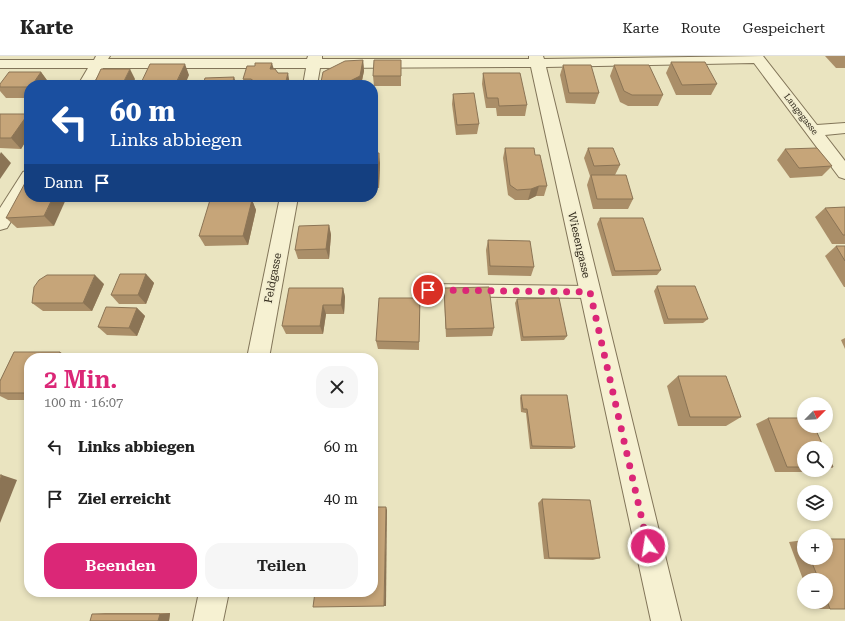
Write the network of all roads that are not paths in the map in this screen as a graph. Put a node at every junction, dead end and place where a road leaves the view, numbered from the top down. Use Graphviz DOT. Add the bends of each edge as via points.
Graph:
graph roads {
  1 [pos="757,57"];
  2 [pos="315,59"];
  3 [pos="100,60"];
  4 [pos="537,60"];
  5 [pos="0,64"];
  6 [pos="88,80"];
  7 [pos="311,80"];
  8 [pos="845,128"];
  9 [pos="814,131"];
  10 [pos="845,173"];
  11 [pos="24,184"];
  12 [pos="288,202"];
  13 [pos="0,222"];
  14 [pos="428,290"];
  15 [pos="590,292"];
  16 [pos="259,353"];
  17 [pos="213,597"];
  18 [pos="208,621"];
  19 [pos="666,621"];
  1 -- 4 [label="street"];
  1 -- 9 [label="street, Langegasse"];
  2 -- 3 [label="street"];
  2 -- 4 [label="street"];
  2 -- 7 [label="street"];
  3 -- 5 [label="street"];
  3 -- 6 [label="street"];
  4 -- 15 [label="street, Wiesengasse"];
  8 -- 9 [label="street"];
  9 -- 10 [label="street, Langegasse"];
  11 -- 13 [label="street"];
  12 -- 16 [label="street, Feldgasse"];
  14 -- 15 [label="lane"];
  15 -- 19 [label="street, Wiesengasse"];
  17 -- 18 [label="street"];
}
